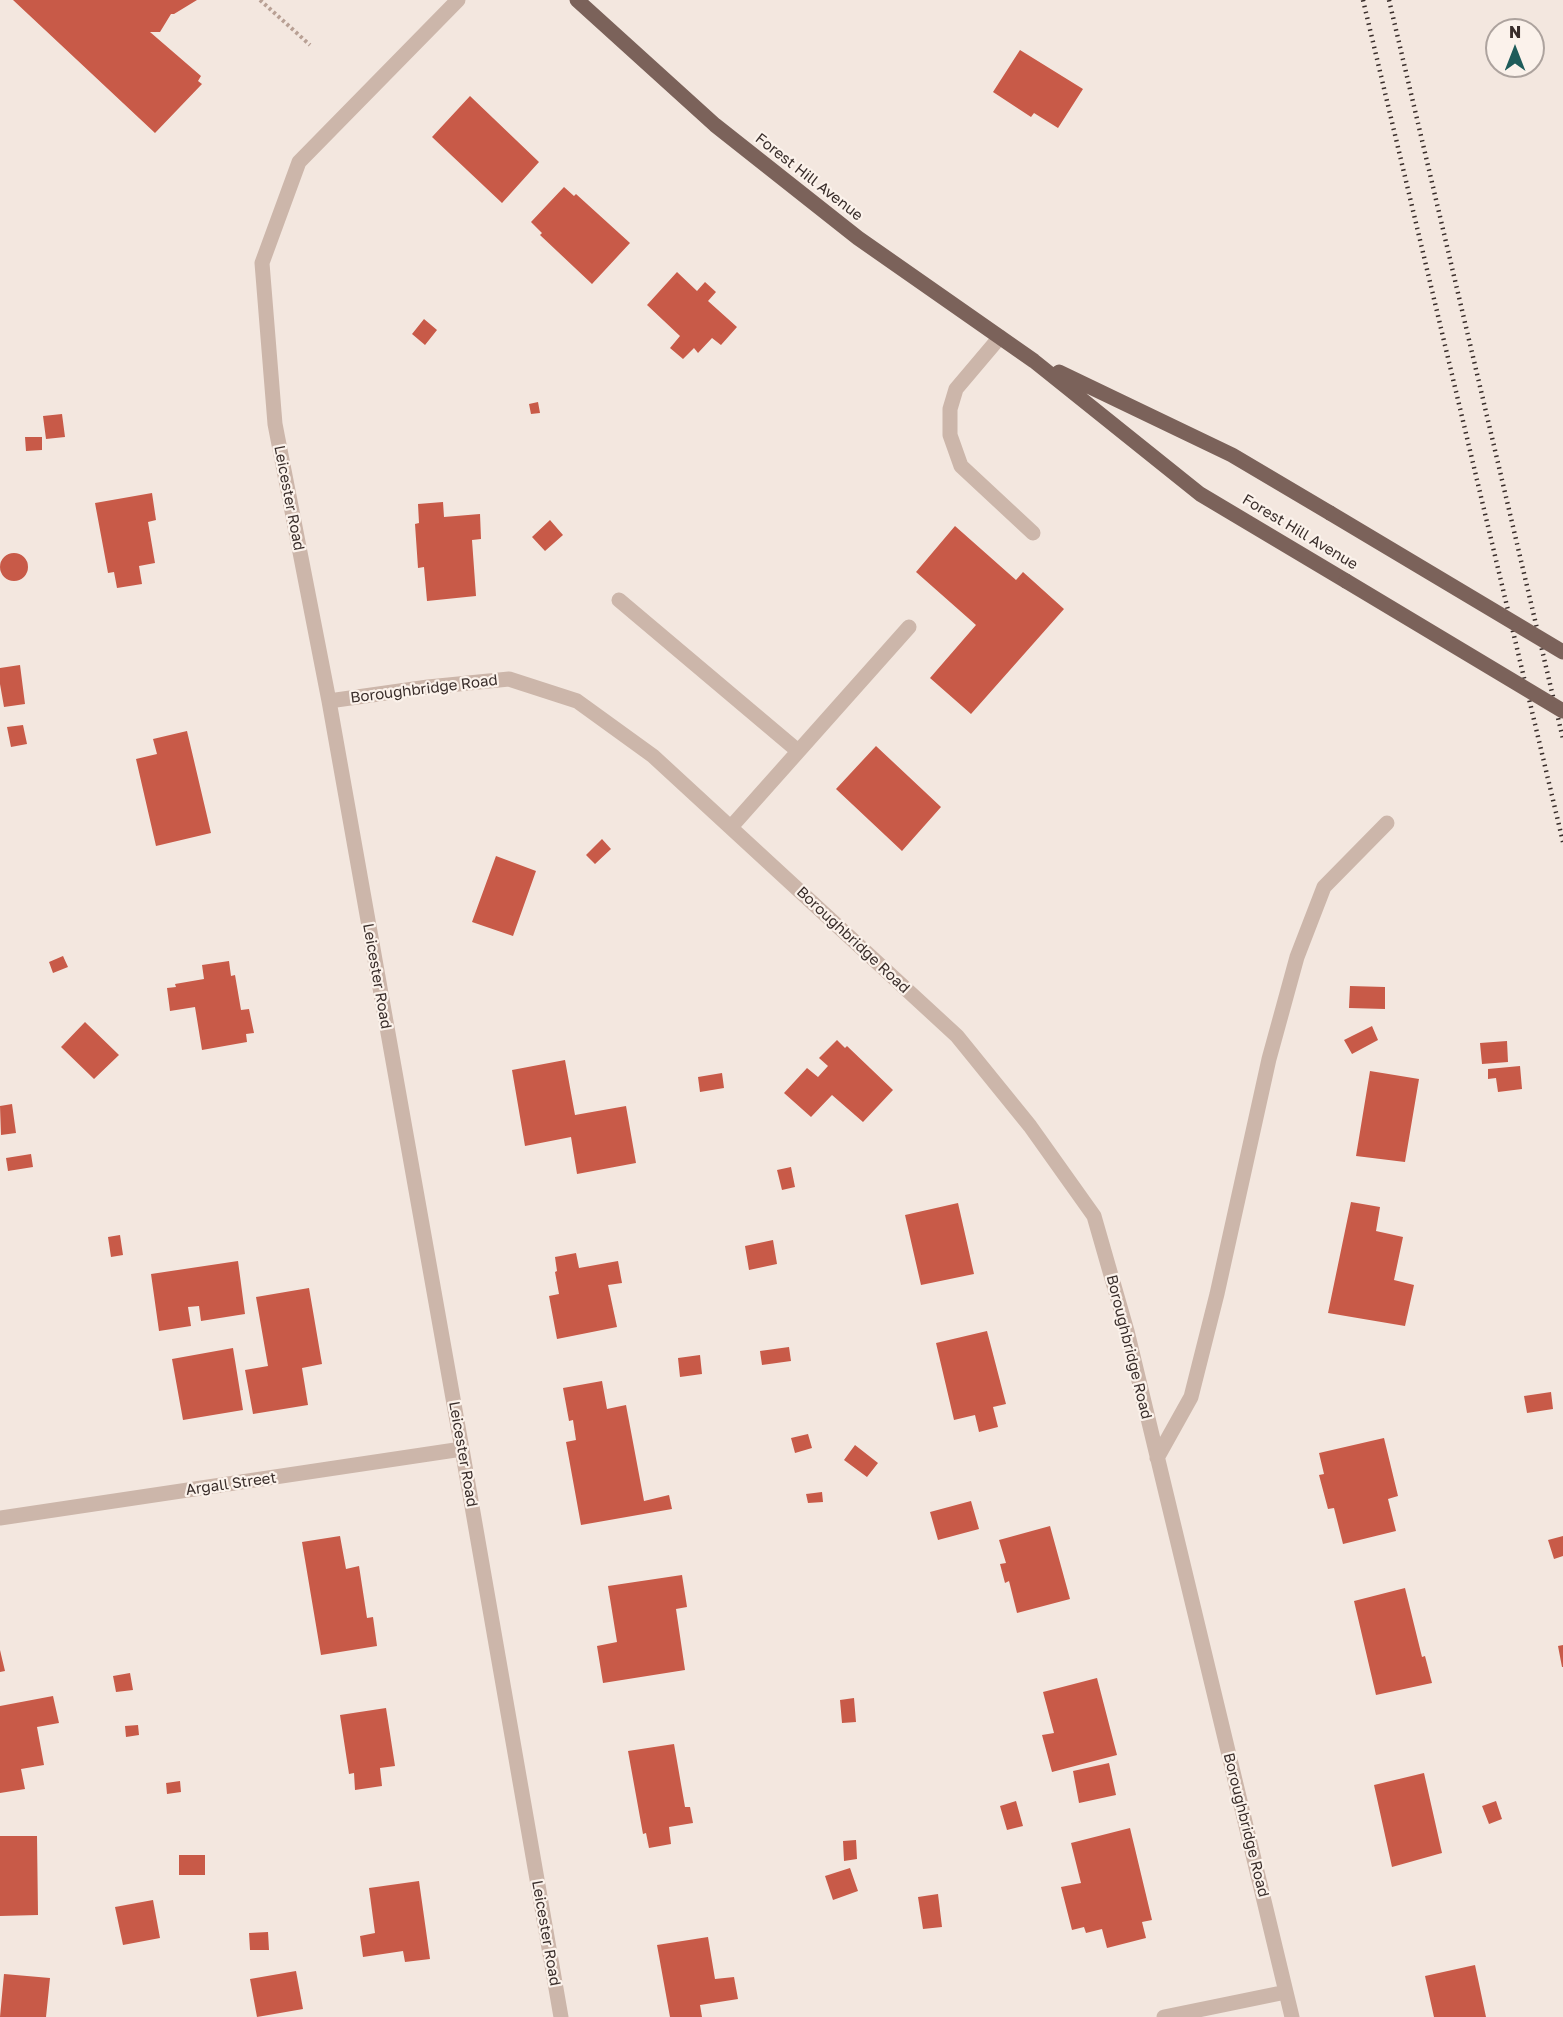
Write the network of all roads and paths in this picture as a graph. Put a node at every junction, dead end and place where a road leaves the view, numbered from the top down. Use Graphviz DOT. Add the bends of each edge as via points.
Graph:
graph roads {
  1 [pos="260,0"];
  2 [pos="458,0"];
  3 [pos="577,0"];
  4 [pos="310,45"];
  5 [pos="1000,337"];
  6 [pos="1035,361"];
  7 [pos="1034,533"];
  8 [pos="619,600"];
  9 [pos="909,627"];
  10 [pos="1563,652"];
  11 [pos="328,701"];
  12 [pos="1563,711"];
  13 [pos="798,752"];
  14 [pos="1387,823"];
  15 [pos="731,827"];
  16 [pos="462,1449"];
  17 [pos="1157,1458"];
  18 [pos="0,1518"];
  19 [pos="1286,1992"];
  20 [pos="561,2017"];
  21 [pos="1164,2017"];
  22 [pos="1292,2017"];
  1 -- 4 [label="path"];
  2 -- 11 [label="street, Leicester Road" via="299,162 262,262 275,424"];
  3 -- 5 [label="main road, Forest Hill Avenue" via="760,162 858,238"];
  5 -- 6 [label="main road, Forest Hill Avenue"];
  5 -- 7 [label="street" via="956,389 950,409 950,435 961,466"];
  6 -- 10 [label="main road, Forest Hill Avenue, bridge" via="1232,455"];
  6 -- 12 [label="main road, Forest Hill Avenue, bridge" via="1200,494"];
  8 -- 13 [label="street"];
  9 -- 13 [label="street"];
  11 -- 15 [label="street, Boroughbridge Road" via="508,679 577,701 653,756"];
  11 -- 16 [label="street, Leicester Road"];
  13 -- 15 [label="street"];
  14 -- 17 [label="street, Boroughbridge Road" via="1324,887 1297,957 1269,1059 1191,1397"];
  15 -- 17 [label="street, Boroughbridge Road" via="957,1036 1030,1126 1094,1216"];
  16 -- 18 [label="street, Argall Street"];
  16 -- 20 [label="street, Leicester Road"];
  17 -- 19 [label="street, Boroughbridge Road"];
  19 -- 21 [label="street"];
  19 -- 22 [label="street, Boroughbridge Road"];
}
